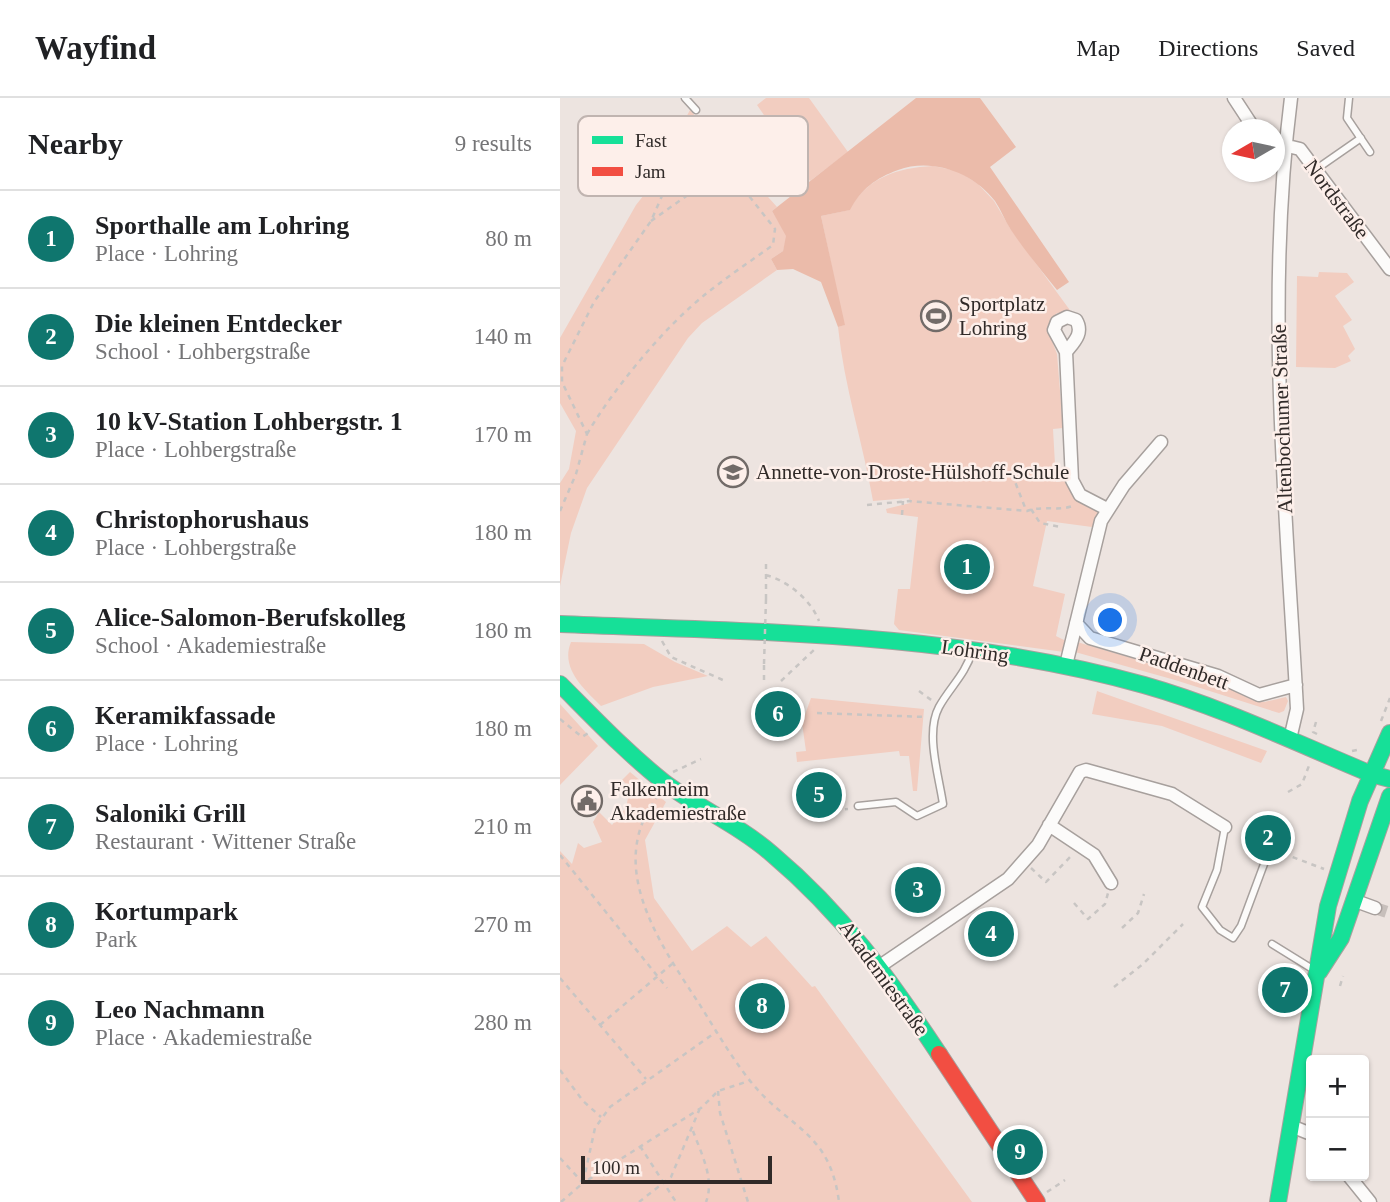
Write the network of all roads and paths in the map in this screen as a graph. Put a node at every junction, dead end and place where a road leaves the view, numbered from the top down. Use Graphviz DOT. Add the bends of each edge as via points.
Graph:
graph roads {
  1 [pos="685,98"];
  2 [pos="1234,98"];
  3 [pos="1291,98"];
  4 [pos="1349,98"];
  5 [pos="696,110"];
  6 [pos="693,116"];
  7 [pos="1248,119"];
  8 [pos="1285,124"];
  9 [pos="1361,138"];
  10 [pos="1285,146"];
  11 [pos="1370,152"];
  12 [pos="1315,170"];
  13 [pos="1280,182"];
  14 [pos="662,196"];
  15 [pos="686,196"];
  16 [pos="750,196"];
  17 [pos="651,221"];
  18 [pos="1390,270"];
  19 [pos="1066,352"];
  20 [pos="587,434"];
  21 [pos="1161,442"];
  22 [pos="1012,474"];
  23 [pos="1086,499"];
  24 [pos="903,501"];
  25 [pos="867,505"];
  26 [pos="1031,509"];
  27 [pos="1107,509"];
  28 [pos="560,511"];
  29 [pos="1027,511"];
  30 [pos="902,515"];
  31 [pos="1061,527"];
  32 [pos="766,563"];
  33 [pos="766,575"];
  34 [pos="819,619"];
  35 [pos="1076,623"];
  36 [pos="560,625"];
  37 [pos="662,641"];
  38 [pos="972,649"];
  39 [pos="813,652"];
  40 [pos="1066,666"];
  41 [pos="764,680"];
  42 [pos="725,681"];
  43 [pos="781,681"];
  44 [pos="560,684"];
  45 [pos="1296,685"];
  46 [pos="919,691"];
  47 [pos="1390,698"];
  48 [pos="939,706"];
  49 [pos="817,713"];
  50 [pos="935,716"];
  51 [pos="560,719"];
  52 [pos="1317,722"];
  53 [pos="599,724"];
  54 [pos="1385,728"];
  55 [pos="1318,734"];
  56 [pos="1290,739"];
  57 [pos="701,759"];
  58 [pos="1310,763"];
  59 [pos="1371,774"];
  60 [pos="669,779"];
  61 [pos="1390,779"];
  62 [pos="1288,792"];
  63 [pos="1390,796"];
  64 [pos="858,806"];
  65 [pos="825,811"];
  66 [pos="1049,825"];
  67 [pos="1225,827"];
  68 [pos="1350,829"];
  69 [pos="1081,846"];
  70 [pos="1268,848"];
  71 [pos="560,855"];
  72 [pos="1268,856"];
  73 [pos="1024,862"];
  74 [pos="1336,874"];
  75 [pos="1111,883"];
  76 [pos="1144,894"];
  77 [pos="1353,900"];
  78 [pos="1074,903"];
  79 [pos="1375,908"];
  80 [pos="1183,924"];
  81 [pos="1122,928"];
  82 [pos="1272,944"];
  83 [pos="672,964"];
  84 [pos="880,966"];
  85 [pos="1319,972"];
  86 [pos="1343,976"];
  87 [pos="657,977"];
  88 [pos="560,978"];
  89 [pos="1340,986"];
  90 [pos="1114,987"];
  91 [pos="667,988"];
  92 [pos="599,1025"];
  93 [pos="716,1032"];
  94 [pos="560,1070"];
  95 [pos="647,1080"];
  96 [pos="750,1081"];
  97 [pos="718,1091"];
  98 [pos="701,1108"];
  99 [pos="601,1117"];
  100 [pos="1291,1126"];
  101 [pos="693,1131"];
  102 [pos="1306,1132"];
  103 [pos="640,1146"];
  104 [pos="560,1158"];
  105 [pos="1065,1180"];
  106 [pos="1353,1181"];
  107 [pos="583,1183"];
  108 [pos="665,1185"];
  109 [pos="1037,1201"];
  110 [pos="561,1202"];
  111 [pos="639,1202"];
  112 [pos="676,1202"];
  113 [pos="706,1202"];
  114 [pos="748,1202"];
  115 [pos="839,1202"];
  116 [pos="1278,1202"];
  117 [pos="1370,1202"];
  1 -- 5 [label="lane"];
  2 -- 7 [label="street"];
  3 -- 8 [label="street, Altenbochumer Straße"];
  4 -- 9 [label="lane" via="1347,118"];
  5 -- 6 [label="path"];
  9 -- 11 [label="lane"];
  9 -- 12 [label="lane"];
  10 -- 12 [label="street, Nordstraße" via="1300,149"];
  12 -- 18 [label="street, Nordstraße"];
  13 -- 45 [label="street, Altenbochumer Straße" via="1278,322"];
  14 -- 17 [label="path"];
  15 -- 17 [label="path"];
  16 -- 20 [label="path" via="775,229 773,245 705,294 671,328 605,403"];
  17 -- 20 [label="path" via="594,302 562,366 562,382"];
  19 -- 23 [label="street" via="1072,480"];
  20 -- 28 [label="path"];
  21 -- 27 [label="street"];
  22 -- 29 [label="path"];
  23 -- 26 [label="path" via="1068,508"];
  23 -- 27 [label="street"];
  24 -- 25 [label="path"];
  24 -- 29 [label="path"];
  24 -- 30 [label="path"];
  26 -- 29 [label="path"];
  26 -- 31 [label="path" via="1040,523"];
  27 -- 35 [label="street" via="1096,534"];
  32 -- 33 [label="path"];
  33 -- 34 [label="path" via="799,593"];
  33 -- 41 [label="path, bridge"];
  35 -- 40 [label="street"];
  35 -- 45 [label="street, Paddenbett" via="1090,638 1218,676 1259,695"];
  36 -- 38 [label="street, Lohring" via="819,634"];
  37 -- 42 [label="path" via="671,657"];
  38 -- 40 [label="street, Lohring"];
  38 -- 48 [label="lane" via="967,669"];
  39 -- 43 [label="path"];
  40 -- 56 [label="street, Lohring" via="1204,705"];
  44 -- 53 [label="street, Akademiestraße"];
  45 -- 56 [label="street, Altenbochumer Straße" via="1297,716"];
  46 -- 48 [label="path"];
  47 -- 54 [label="path"];
  48 -- 50 [label="lane"];
  49 -- 50 [label="path"];
  50 -- 64 [label="lane" via="934,746 943,804 917,816 897,802"];
  51 -- 53 [label="path" via="582,737"];
  52 -- 55 [label="path" via="1312,732"];
  53 -- 60 [label="street, Akademiestraße"];
  54 -- 59 [label="street"];
  56 -- 59 [label="street, Lohring"];
  57 -- 60 [label="path"];
  58 -- 62 [label="path" via="1303,784"];
  59 -- 61 [label="street, Lohring"];
  59 -- 68 [label="street"];
  60 -- 83 [label="path" via="637,833 635,859 647,913"];
  60 -- 84 [label="street, Akademiestraße" via="770,852 833,910"];
  63 -- 77 [label="street"];
  64 -- 65 [label="path"];
  66 -- 67 [label="street" via="1075,776 1086,770 1172,794"];
  66 -- 69 [label="street"];
  66 -- 73 [label="street"];
  67 -- 72 [label="lane" via="1217,870 1202,907 1220,930 1234,938"];
  68 -- 74 [label="street"];
  68 -- 77 [label="street" via="1352,846 1343,881"];
  69 -- 73 [label="path" via="1046,882"];
  69 -- 75 [label="street" via="1094,855"];
  70 -- 74 [label="path"];
  71 -- 87 [label="path"];
  73 -- 84 [label="street" via="1008,879"];
  74 -- 85 [label="street"];
  75 -- 78 [label="path" via="1105,904 1088,919"];
  76 -- 81 [label="path" via="1138,913"];
  77 -- 79 [label="street"];
  77 -- 85 [label="street" via="1341,938"];
  80 -- 90 [label="path"];
  82 -- 85 [label="lane"];
  83 -- 87 [label="path"];
  83 -- 93 [label="path"];
  84 -- 109 [label="street, Akademiestraße"];
  85 -- 100 [label="street"];
  86 -- 89 [label="path"];
  87 -- 91 [label="path"];
  87 -- 92 [label="path"];
  88 -- 92 [label="path"];
  92 -- 95 [label="path"];
  93 -- 95 [label="path"];
  93 -- 96 [label="path"];
  94 -- 99 [label="path"];
  95 -- 99 [label="path"];
  96 -- 97 [label="path"];
  96 -- 115 [label="path" via="818,1144 833,1171"];
  97 -- 98 [label="path"];
  97 -- 114 [label="path"];
  98 -- 101 [label="path"];
  98 -- 103 [label="path"];
  99 -- 107 [label="path"];
  100 -- 102 [label="street"];
  100 -- 116 [label="street"];
  101 -- 108 [label="path"];
  101 -- 113 [label="path" via="707,1170"];
  103 -- 107 [label="path"];
  103 -- 108 [label="path"];
  104 -- 107 [label="path"];
  105 -- 109 [label="path"];
  106 -- 117 [label="street"];
  107 -- 110 [label="path"];
  108 -- 111 [label="path"];
  108 -- 112 [label="path"];
}
